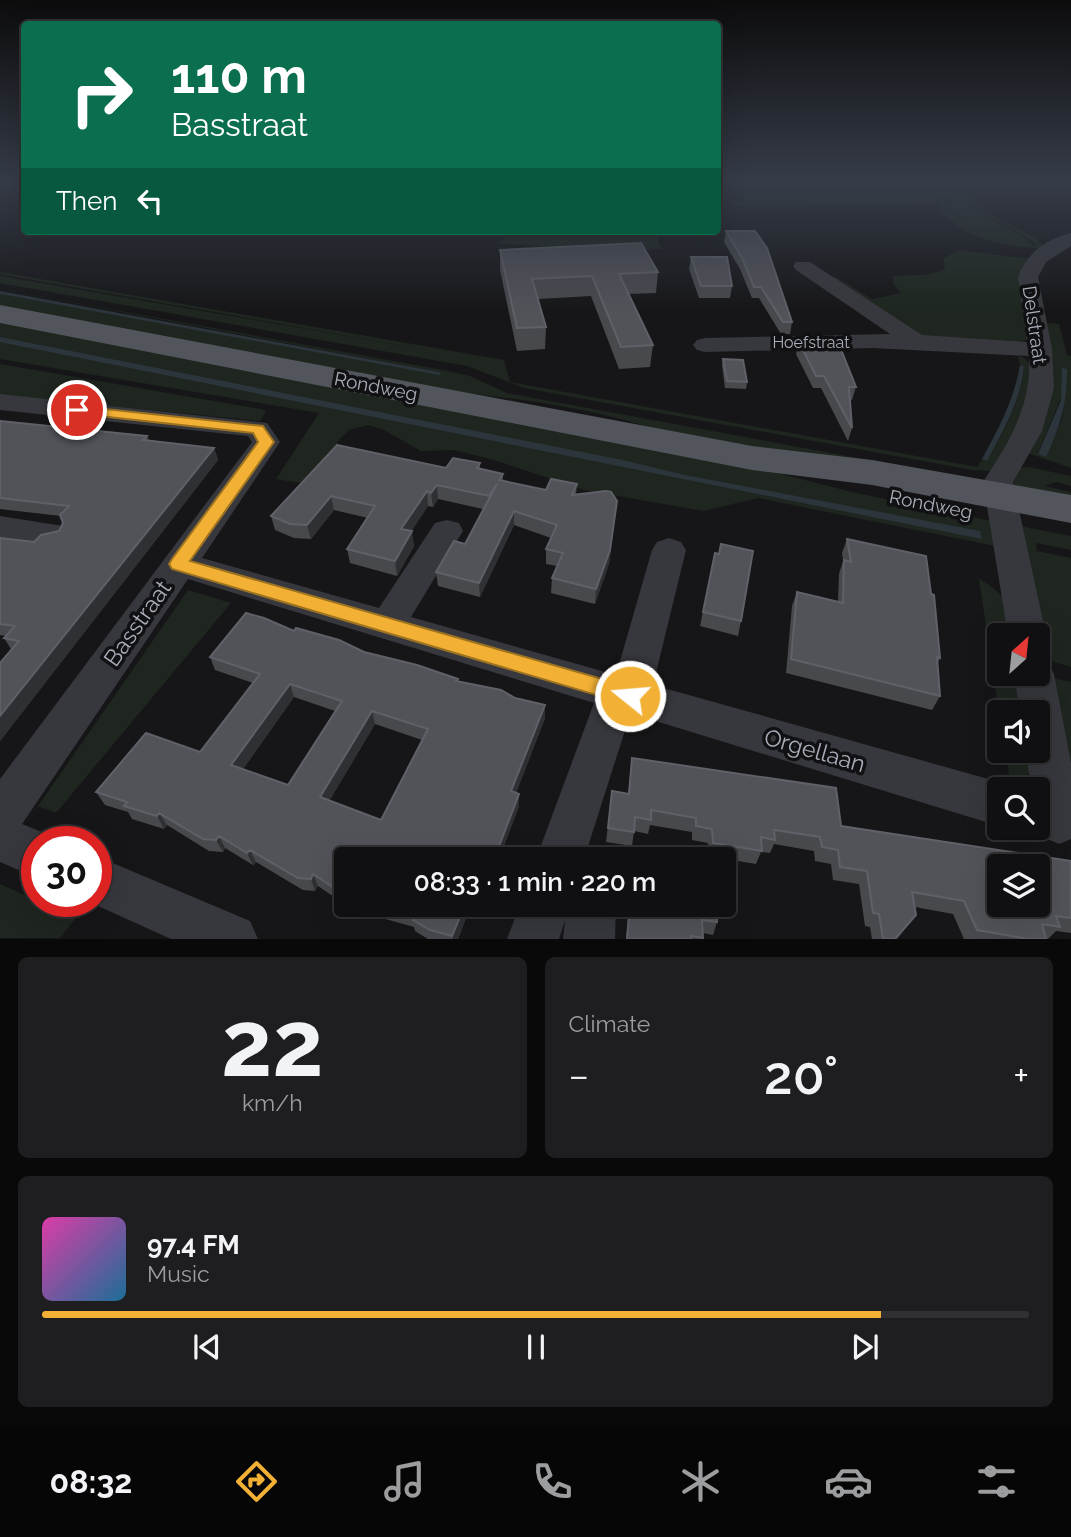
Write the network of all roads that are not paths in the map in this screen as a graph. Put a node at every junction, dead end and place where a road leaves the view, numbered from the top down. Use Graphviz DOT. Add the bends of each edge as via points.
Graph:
graph roads {
  1 [pos="1071,239"];
  2 [pos="803,266"];
  3 [pos="0,314"];
  4 [pos="917,342"];
  5 [pos="705,345"];
  6 [pos="1040,350"];
  7 [pos="0,402"];
  8 [pos="1001,507"];
  9 [pos="1071,509"];
  10 [pos="0,527"];
  11 [pos="447,531"];
  12 [pos="1071,531"];
  13 [pos="51,534"];
  14 [pos="669,551"];
  15 [pos="178,564"];
  16 [pos="1025,623"];
  17 [pos="388,624"];
  18 [pos="1036,686"];
  19 [pos="630,696"];
  20 [pos="987,800"];
  21 [pos="0,817"];
  22 [pos="1056,820"];
  23 [pos="0,838"];
  24 [pos="21,847"];
  25 [pos="564,847"];
  26 [pos="112,887"];
  27 [pos="541,917"];
  28 [pos="591,917"];
  29 [pos="232,939"];
  30 [pos="533,939"];
  31 [pos="589,939"];
  1 -- 6 [label="street, Delstraat" via="1041,254 1028,277"];
  2 -- 4 [label="street, Hoefstraat"];
  3 -- 8 [label="main road, Rondweg" via="752,458 860,490"];
  4 -- 5 [label="street, Hoefstraat"];
  4 -- 6 [label="street, Hoefstraat"];
  6 -- 8 [label="street, Delstraat" via="1038,402 998,482"];
  7 -- 15 [label="street, Basstraat" via="257,429 266,442"];
  8 -- 9 [label="main road, Rondweg"];
  8 -- 12 [label="main road, Rondweg"];
  8 -- 16 [label="street"];
  10 -- 13 [label="street"];
  11 -- 17 [label="street"];
  14 -- 19 [label="street"];
  15 -- 17 [label="street, Orgellaan"];
  15 -- 21 [label="street, Basstraat"];
  17 -- 19 [label="street, Orgellaan"];
  18 -- 22 [label="street"];
  19 -- 20 [label="street, Orgellaan"];
  19 -- 25 [label="street" via="611,711"];
  23 -- 24 [label="street"];
  26 -- 29 [label="street"];
  27 -- 30 [label="street"];
  28 -- 31 [label="street"];
}
